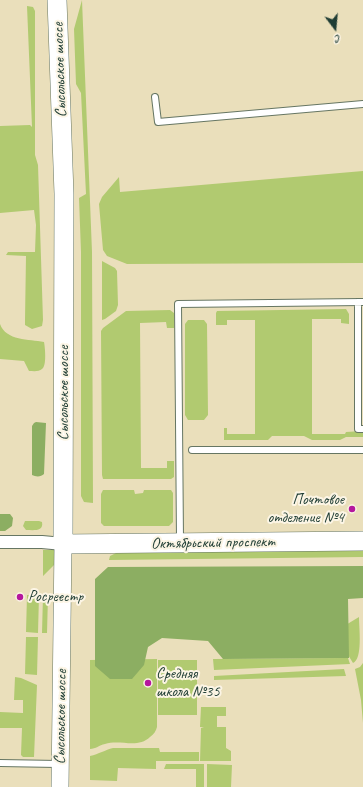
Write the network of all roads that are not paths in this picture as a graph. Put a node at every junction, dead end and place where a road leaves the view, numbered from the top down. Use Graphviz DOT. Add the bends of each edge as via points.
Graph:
graph roads {
  1 [pos="57,0"];
  2 [pos="155,97"];
  3 [pos="363,104"];
  4 [pos="360,302"];
  5 [pos="363,429"];
  6 [pos="192,450"];
  7 [pos="363,450"];
  8 [pos="363,541"];
  9 [pos="0,542"];
  10 [pos="180,543"];
  11 [pos="63,544"];
  12 [pos="0,763"];
  13 [pos="60,764"];
  14 [pos="60,787"];
  1 -- 11 [label="main road, Сысольское шоссе" via="64,194"];
  2 -- 3 [label="lane" via="158,122"];
  4 -- 5 [label="lane" via="358,429"];
  4 -- 10 [label="lane" via="178,304"];
  6 -- 7 [label="lane"];
  8 -- 10 [label="main road, Октябрьский проспект"];
  9 -- 11 [label="street"];
  10 -- 11 [label="main road, Октябрьский проспект"];
  11 -- 13 [label="main road, Сысольское шоссе"];
  12 -- 13 [label="lane"];
  13 -- 14 [label="main road, Сысольское шоссе"];
}
